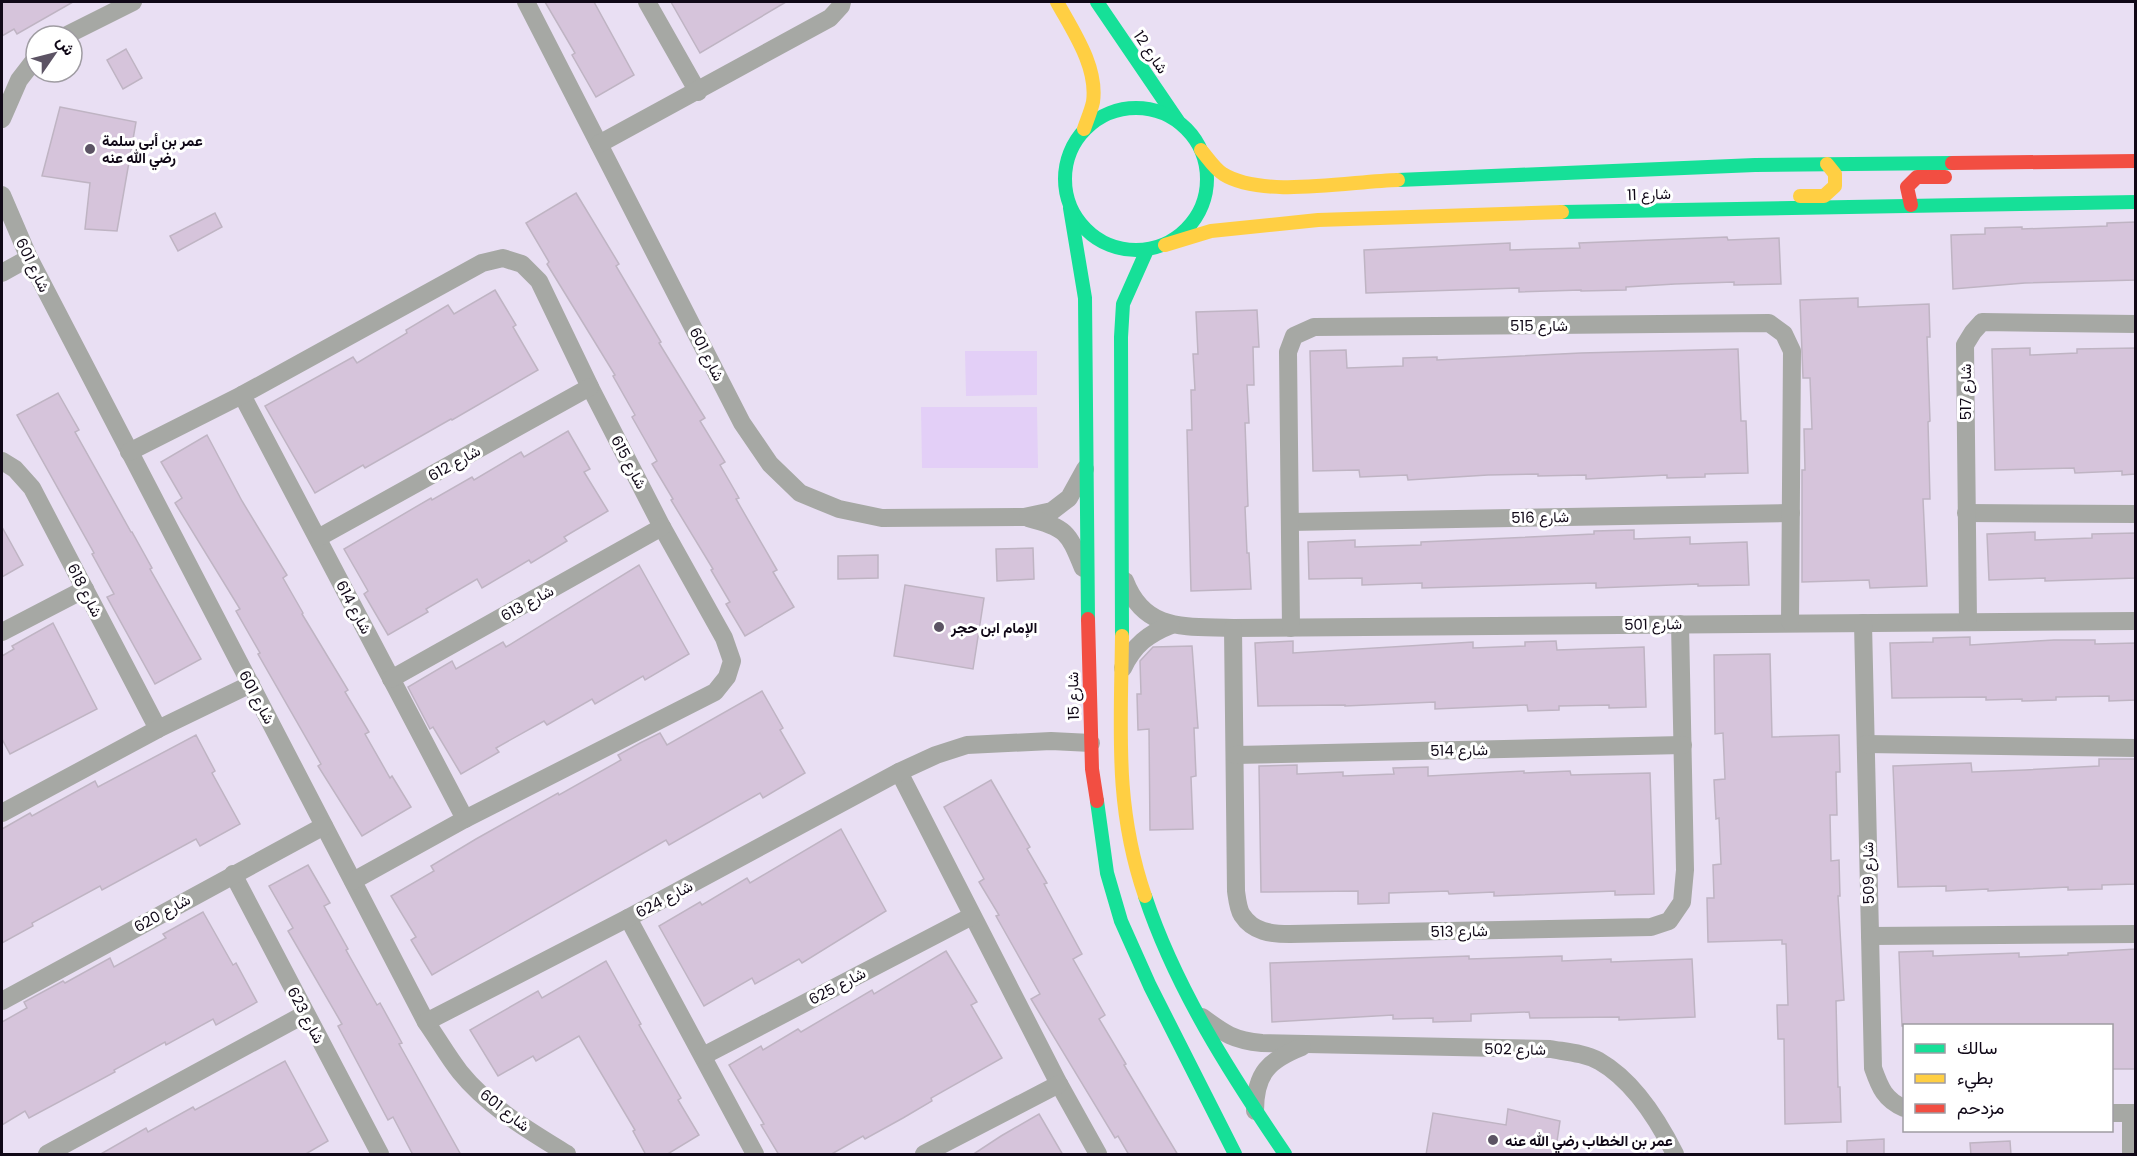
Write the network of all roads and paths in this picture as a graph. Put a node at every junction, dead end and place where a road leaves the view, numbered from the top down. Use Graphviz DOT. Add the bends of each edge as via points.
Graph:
graph roads {
  1 [pos="133,2"];
  2 [pos="526,2"];
  3 [pos="647,2"];
  4 [pos="842,2"];
  5 [pos="1057,2"];
  6 [pos="1097,2"];
  7 [pos="100,9"];
  8 [pos="81,24"];
  9 [pos="24,73"];
  10 [pos="698,92"];
  11 [pos="2,119"];
  12 [pos="1178,121"];
  13 [pos="1084,129"];
  14 [pos="599,144"];
  15 [pos="1201,150"];
  16 [pos="2066,161"];
  17 [pos="2136,161"];
  18 [pos="1827,164"];
  19 [pos="2,195"];
  20 [pos="2136,202"];
  21 [pos="1911,205"];
  22 [pos="1070,208"];
  23 [pos="1672,209"];
  24 [pos="1166,245"];
  25 [pos="1147,250"];
  26 [pos="29,258"];
  27 [pos="2,273"];
  28 [pos="2136,324"];
  29 [pos="590,387"];
  30 [pos="242,395"];
  31 [pos="129,452"];
  32 [pos="2,461"];
  33 [pos="1086,467"];
  34 [pos="1791,513"];
  35 [pos="1966,513"];
  36 [pos="2136,514"];
  37 [pos="1024,517"];
  38 [pos="1290,522"];
  39 [pos="663,527"];
  40 [pos="318,538"];
  41 [pos="1087,576"];
  42 [pos="1123,577"];
  43 [pos="85,589"];
  44 [pos="2136,621"];
  45 [pos="1790,622"];
  46 [pos="1968,622"];
  47 [pos="1863,623"];
  48 [pos="1680,624"];
  49 [pos="1172,625"];
  50 [pos="1233,628"];
  51 [pos="1291,628"];
  52 [pos="2,633"];
  53 [pos="1122,669"];
  54 [pos="391,679"];
  55 [pos="250,684"];
  56 [pos="158,729"];
  57 [pos="1091,743"];
  58 [pos="1866,744"];
  59 [pos="1683,745"];
  60 [pos="2136,748"];
  61 [pos="1234,755"];
  62 [pos="899,772"];
  63 [pos="2,813"];
  64 [pos="465,819"];
  65 [pos="324,826"];
  66 [pos="233,874"];
  67 [pos="353,881"];
  68 [pos="972,915"];
  69 [pos="628,918"];
  70 [pos="2136,934"];
  71 [pos="1870,936"];
  72 [pos="2,1001"];
  73 [pos="305,1014"];
  74 [pos="1198,1015"];
  75 [pos="426,1022"];
  76 [pos="1307,1045"];
  77 [pos="703,1056"];
  78 [pos="1059,1084"];
  79 [pos="1903,1107"];
  80 [pos="1255,1111"];
  81 [pos="2113,1113"];
  82 [pos="2133,1113"];
  83 [pos="378,1154"];
  84 [pos="47,1155"];
  85 [pos="567,1155"];
  86 [pos="755,1155"];
  87 [pos="924,1155"];
  88 [pos="1098,1155"];
  89 [pos="1235,1155"];
  90 [pos="1285,1155"];
  91 [pos="1675,1155"];
  92 [pos="2131,1155"];
  1 -- 7 [label="street"];
  2 -- 14 [label="street, شارع 601"];
  3 -- 10 [label="street"];
  4 -- 10 [label="street" via="830,18"];
  5 -- 13 [label="street" via="1091,80 1094,97"];
  6 -- 12 [label="street, شارع 12"];
  7 -- 8 [label="street"];
  9 -- 11 [label="street"];
  10 -- 14 [label="street"];
  12 -- 13 [label="street" via="1160,112 1120,109"];
  12 -- 15 [label="street"];
  13 -- 22 [label="street" via="1065,166"];
  14 -- 37 [label="street, شارع 601" via="742,423 770,464 800,493 839,509 882,518"];
  15 -- 18 [label="street, شارع 11" via="1223,174 1265,186"];
  15 -- 24 [label="street" via="1207,171 1206,194 1198,215 1184,233"];
  16 -- 17 [label="street, شارع 11"];
  16 -- 18 [label="street, شارع 11"];
  16 -- 21 [label="street" via="2011,176 1917,177 1907,187"];
  18 -- 23 [label="street" via="1835,174 1835,186 1824,196 1730,197"];
  19 -- 26 [label="street, شارع 601"];
  20 -- 21 [label="street, شارع 11"];
  21 -- 23 [label="street, شارع 11"];
  22 -- 25 [label="street" via="1083,228 1101,242 1123,250"];
  22 -- 33 [label="street, شارع 15" via="1085,298"];
  23 -- 24 [label="street, شارع 11" via="1318,220 1211,231"];
  24 -- 25 [label="street"];
  25 -- 42 [label="street" via="1123,304"];
  26 -- 27 [label="street"];
  26 -- 31 [label="street, شارع 601"];
  28 -- 35 [label="street, شارع 517" via="1982,322 1973,332 1965,345"];
  29 -- 30 [label="street, شارع 615" via="538,281 522,264 503,258 482,263"];
  29 -- 39 [label="street, شارع 615"];
  29 -- 40 [label="street, شارع 612"];
  30 -- 31 [label="street, شارع 615"];
  30 -- 40 [label="street, شارع 614"];
  31 -- 55 [label="street, شارع 601"];
  32 -- 43 [label="street, شارع 618" via="32,488"];
  33 -- 37 [label="street, شارع 601" via="1069,498 1052,511"];
  33 -- 41 [label="street, شارع 15"];
  34 -- 38 [label="street, شارع 516"];
  34 -- 38 [label="street, شارع 515" via="1792,351 1784,334 1769,323 1314,327 1294,336 1288,352"];
  34 -- 45 [label="street, شارع 515"];
  35 -- 36 [label="street"];
  35 -- 46 [label="street, شارع 517"];
  37 -- 41 [label="street, شارع 601" via="1053,524 1071,538"];
  38 -- 51 [label="street, شارع 515"];
  39 -- 54 [label="street, شارع 613"];
  39 -- 64 [label="street, شارع 615" via="724,638 732,661 727,677 714,692"];
  40 -- 54 [label="street, شارع 614"];
  41 -- 57 [label="street, شارع 15"];
  42 -- 49 [label="street, شارع 501" via="1140,608"];
  42 -- 53 [label="street"];
  43 -- 52 [label="street"];
  43 -- 56 [label="street, شارع 618"];
  44 -- 46 [label="street, شارع 501"];
  45 -- 47 [label="street, شارع 501"];
  45 -- 48 [label="street, شارع 501"];
  46 -- 47 [label="street, شارع 501"];
  47 -- 58 [label="street, شارع 509"];
  48 -- 51 [label="street, شارع 501"];
  48 -- 59 [label="street, شارع 513"];
  49 -- 50 [label="street, شارع 501"];
  49 -- 53 [label="street, شارع 501" via="1140,641"];
  50 -- 51 [label="street, شارع 501"];
  50 -- 61 [label="street, شارع 513"];
  53 -- 74 [label="street" via="1119,767 1135,869 1174,968"];
  54 -- 64 [label="street, شارع 614"];
  55 -- 56 [label="street"];
  55 -- 65 [label="street, شارع 601"];
  56 -- 63 [label="street"];
  57 -- 62 [label="street, شارع 624" via="967,745"];
  57 -- 89 [label="street, شارع 15" via="1107,873 1121,921"];
  58 -- 60 [label="street"];
  58 -- 71 [label="street, شارع 509"];
  59 -- 61 [label="street, شارع 514"];
  59 -- 61 [label="street, شارع 513" via="1682,902 1669,921 1651,927 1267,934 1241,914 1236,891"];
  62 -- 68 [label="street"];
  62 -- 69 [label="street, شارع 624"];
  64 -- 67 [label="street, شارع 615"];
  65 -- 66 [label="street, شارع 620"];
  65 -- 67 [label="street, شارع 601"];
  66 -- 72 [label="street, شارع 620"];
  66 -- 73 [label="street, شارع 623"];
  67 -- 75 [label="street, شارع 601"];
  68 -- 77 [label="street, شارع 625"];
  68 -- 78 [label="street"];
  69 -- 75 [label="street, شارع 624"];
  69 -- 77 [label="street"];
  70 -- 71 [label="street"];
  71 -- 79 [label="street, شارع 509" via="1873,1068 1881,1091 1892,1103"];
  73 -- 83 [label="street, شارع 623"];
  73 -- 84 [label="street"];
  74 -- 76 [label="street, شارع 502" via="1239,1040"];
  74 -- 80 [label="street"];
  75 -- 85 [label="street, شارع 601" via="461,1073 484,1096"];
  76 -- 80 [label="street, شارع 502" via="1271,1063 1255,1094"];
  76 -- 91 [label="street, شارع 502" via="1550,1049 1577,1053 1600,1062 1642,1099"];
  77 -- 86 [label="street"];
  78 -- 87 [label="street"];
  78 -- 88 [label="street"];
  80 -- 90 [label="street"];
  81 -- 82 [label="street"];
  82 -- 92 [label="street"];
}
